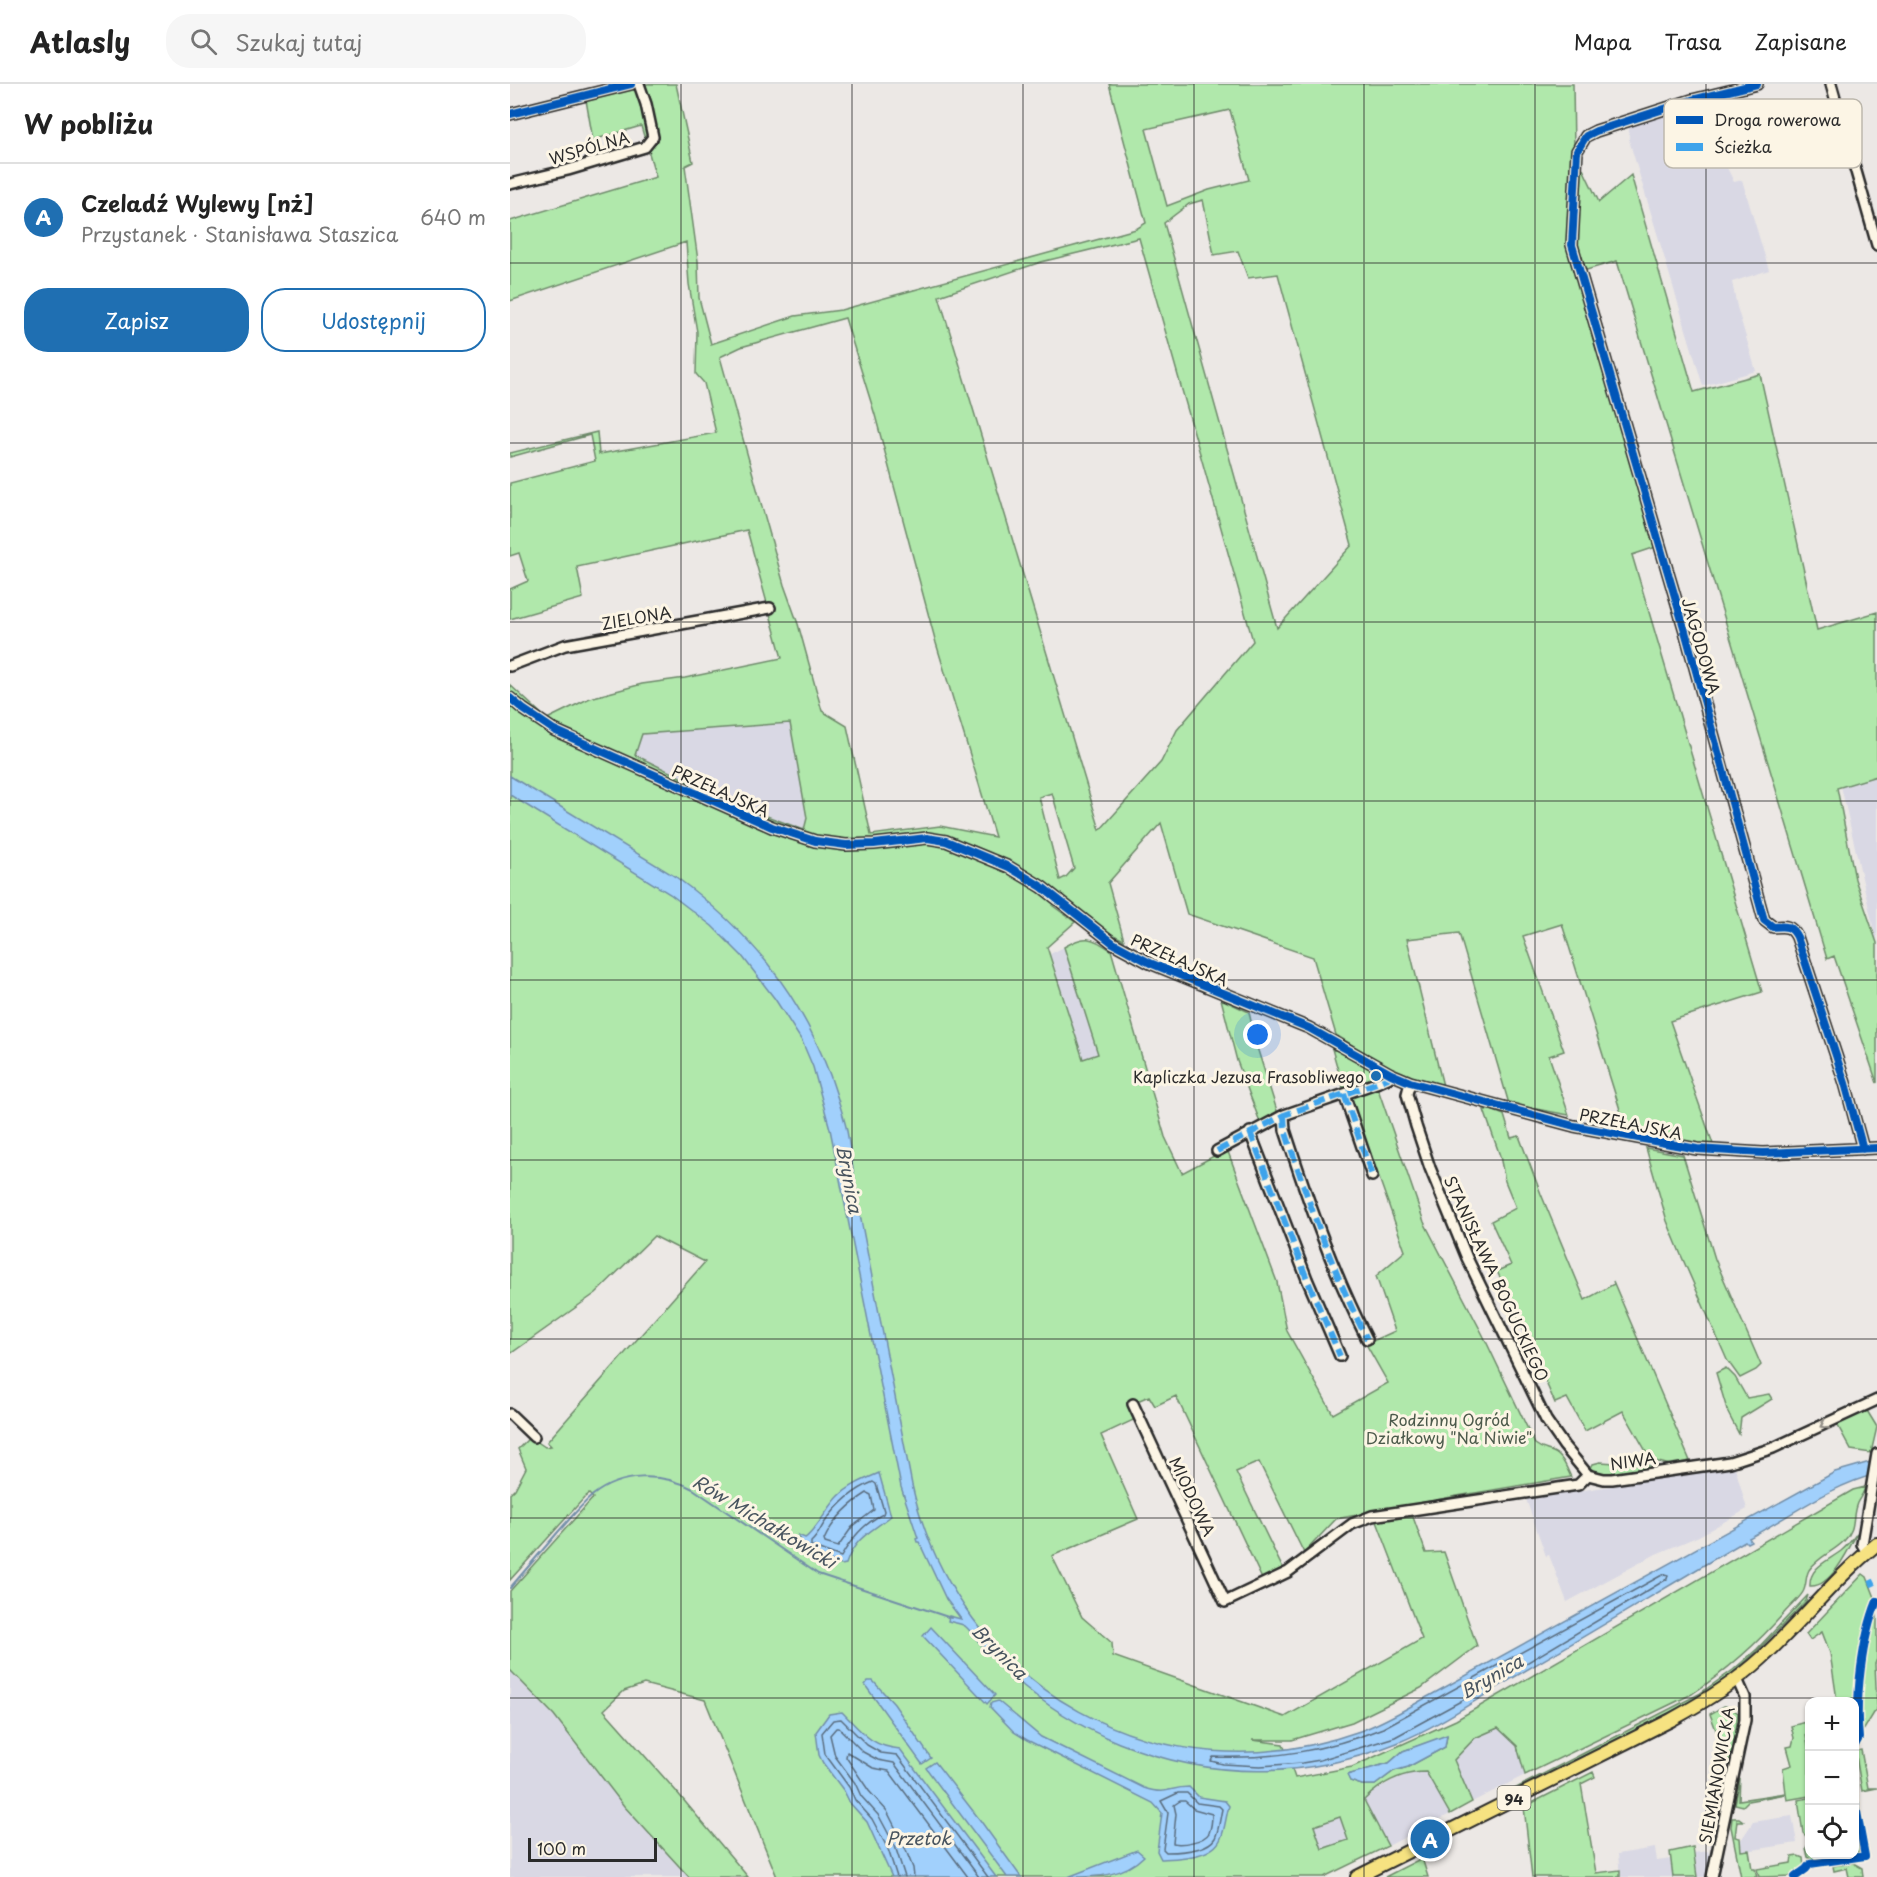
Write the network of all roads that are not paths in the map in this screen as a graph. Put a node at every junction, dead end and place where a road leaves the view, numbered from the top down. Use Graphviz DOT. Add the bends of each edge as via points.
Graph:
graph roads {
  1 [pos="631,84"];
  2 [pos="639,84"];
  3 [pos="1757,84"];
  4 [pos="1831,84"];
  5 [pos="1696,99"];
  6 [pos="1835,99"];
  7 [pos="1664,109"];
  8 [pos="510,114"];
  9 [pos="1855,168"];
  10 [pos="510,184"];
  11 [pos="1877,245"];
  12 [pos="770,608"];
  13 [pos="510,666"];
  14 [pos="510,698"];
  15 [pos="1391,1074"];
  16 [pos="1410,1082"];
  17 [pos="1344,1094"];
  18 [pos="1284,1115"];
  19 [pos="1250,1132"];
  20 [pos="1877,1148"];
  21 [pos="1863,1149"];
  22 [pos="1217,1151"];
  23 [pos="1372,1176"];
  24 [pos="1367,1339"];
  25 [pos="1340,1356"];
  26 [pos="1877,1400"];
  27 [pos="1133,1404"];
  28 [pos="510,1414"];
  29 [pos="534,1437"];
  30 [pos="1877,1454"];
  31 [pos="1588,1475"];
  32 [pos="1877,1544"];
  33 [pos="1867,1553"];
  34 [pos="1225,1602"];
  35 [pos="1737,1679"];
  36 [pos="1357,1877"];
  37 [pos="1712,1877"];
  1 -- 8 [label="street"];
  2 -- 10 [label="street, WSPÓLNA" via="652,126 653,137 645,147"];
  3 -- 5 [label="street, JAGODOWA"];
  4 -- 6 [label="street"];
  7 -- 21 [label="street, JAGODOWA" via="1586,136 1576,151 1572,245 1764,920 1773,927 1788,926 1794,930"];
  9 -- 11 [label="street"];
  12 -- 13 [label="street, ZIELONA" via="565,645"];
  14 -- 15 [label="street, PRZEŁAJSKA" via="554,730 772,827 814,841 846,845 927,838 946,841 1009,867 1042,887 1113,943 1150,963 1309,1028"];
  15 -- 16 [label="street, PRZEŁAJSKA"];
  15 -- 17 [label="street"];
  16 -- 21 [label="street, PRZEŁAJSKA" via="1574,1126 1697,1149 1763,1153"];
  16 -- 31 [label="street, STANISŁAWA BOGUCKIEGO" via="1407,1094 1416,1126 1467,1258 1546,1420"];
  17 -- 18 [label="street"];
  17 -- 23 [label="street"];
  18 -- 19 [label="street"];
  18 -- 24 [label="street" via="1284,1130 1323,1242"];
  19 -- 22 [label="street"];
  19 -- 25 [label="street"];
  20 -- 21 [label="street, PRZEŁAJSKA"];
  26 -- 31 [label="street, NIWA, one-way" via="1773,1448 1730,1462 1612,1479"];
  27 -- 34 [label="street, MIODOWA"];
  28 -- 29 [label="street"];
  30 -- 33 [label="street" via="1862,1545"];
  31 -- 34 [label="street, NIWA" via="1578,1485 1371,1516 1352,1524 1288,1572"];
  32 -- 33 [label="main road, 94"];
  33 -- 35 [label="main road, 94"];
  35 -- 36 [label="main road, 94" via="1671,1720"];
  35 -- 37 [label="street, SIEMIANOWICKA" via="1745,1697 1745,1720"];
}
